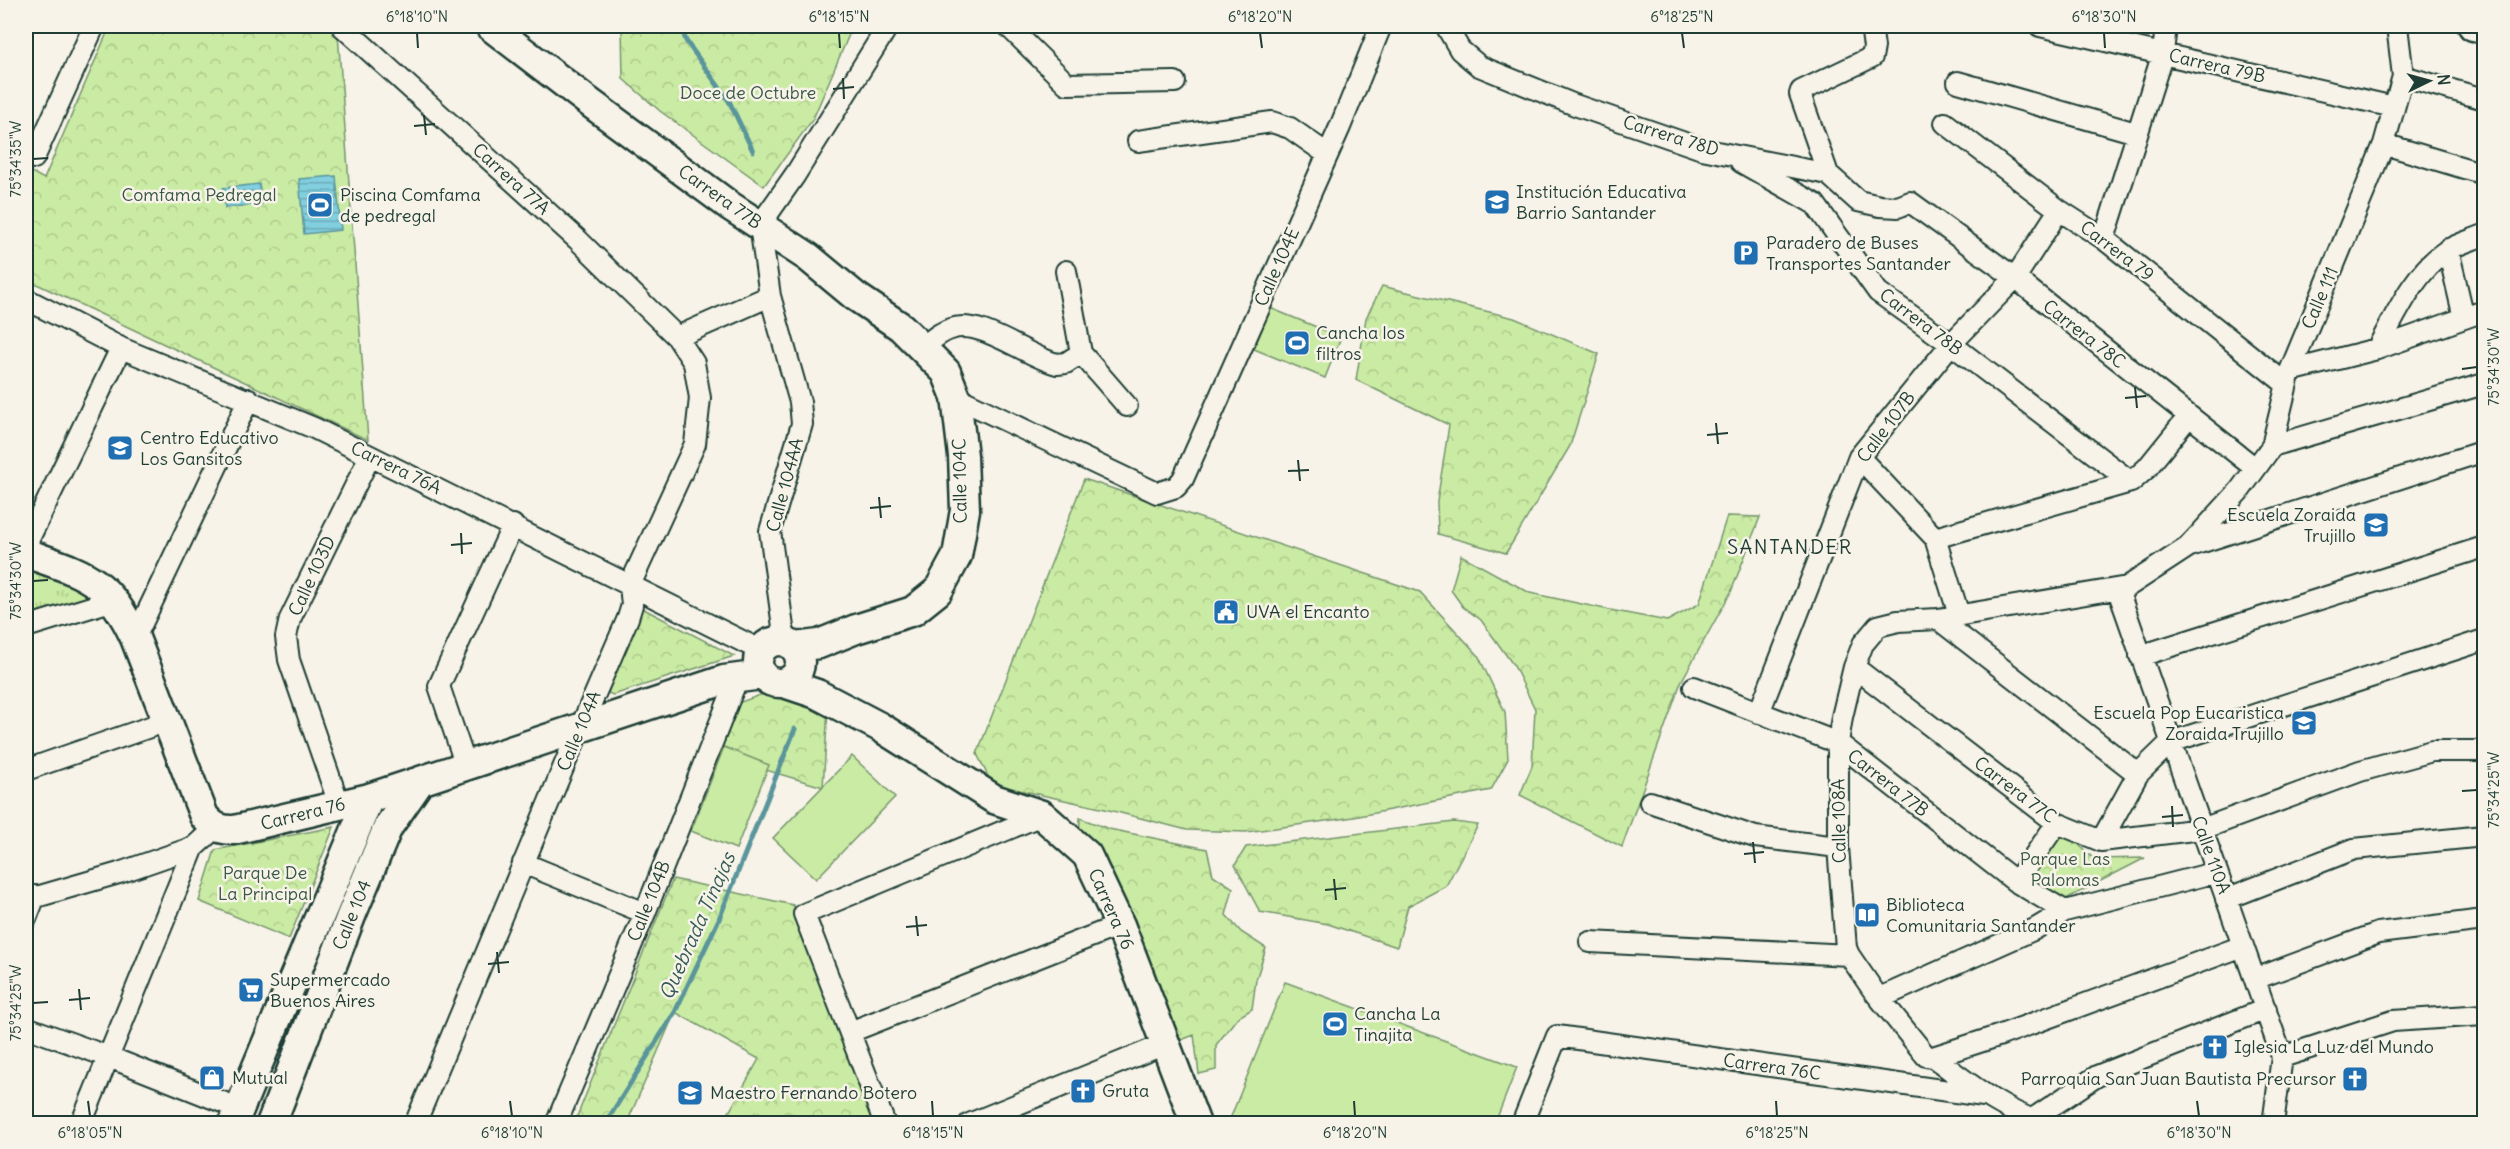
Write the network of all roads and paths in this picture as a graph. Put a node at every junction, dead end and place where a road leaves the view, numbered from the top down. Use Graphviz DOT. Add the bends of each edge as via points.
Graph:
graph roads {
  1 [pos="93,26"];
  2 [pos="342,26"];
  3 [pos="490,26"];
  4 [pos="888,26"];
  5 [pos="1008,26"];
  6 [pos="1380,26"];
  7 [pos="1446,26"];
  8 [pos="1871,26"];
  9 [pos="2040,26"];
  10 [pos="2166,26"];
  11 [pos="2397,26"];
  12 [pos="2473,26"];
  13 [pos="2484,28"];
  14 [pos="2163,53"];
  15 [pos="2403,76"];
  16 [pos="1175,82"];
  17 [pos="1958,82"];
  18 [pos="2484,99"];
  19 [pos="2394,107"];
  20 [pos="1945,123"];
  21 [pos="2136,133"];
  22 [pos="1138,141"];
  23 [pos="2384,144"];
  24 [pos="1725,153"];
  25 [pos="1327,154"];
  26 [pos="30,156"];
  27 [pos="1828,174"];
  28 [pos="2484,174"];
  29 [pos="2059,210"];
  30 [pos="760,225"];
  31 [pos="2484,235"];
  32 [pos="2104,239"];
  33 [pos="2448,249"];
  34 [pos="1066,271"];
  35 [pos="2015,279"];
  36 [pos="770,296"];
  37 [pos="26,299"];
  38 [pos="2484,311"];
  39 [pos="2464,318"];
  40 [pos="677,337"];
  41 [pos="1951,344"];
  42 [pos="923,347"];
  43 [pos="121,348"];
  44 [pos="2377,349"];
  45 [pos="1081,353"];
  46 [pos="2288,378"];
  47 [pos="951,384"];
  48 [pos="2484,384"];
  49 [pos="249,399"];
  50 [pos="1127,406"];
  51 [pos="2188,416"];
  52 [pos="2272,446"];
  53 [pos="2484,451"];
  54 [pos="370,456"];
  55 [pos="1859,457"];
  56 [pos="2255,468"];
  57 [pos="2131,482"];
  58 [pos="1156,493"];
  59 [pos="513,525"];
  60 [pos="1935,538"];
  61 [pos="26,545"];
  62 [pos="2188,547"];
  63 [pos="2484,547"];
  64 [pos="26,553"];
  65 [pos="630,585"];
  66 [pos="2118,590"];
  67 [pos="114,600"];
  68 [pos="1959,615"];
  69 [pos="1938,619"];
  70 [pos="26,627"];
  71 [pos="135,638"];
  72 [pos="2484,640"];
  73 [pos="2140,656"];
  74 [pos="775,662"];
  75 [pos="1854,668"];
  76 [pos="1694,687"];
  77 [pos="594,694"];
  78 [pos="1759,713"];
  79 [pos="616,716"];
  80 [pos="167,721"];
  81 [pos="581,727"];
  82 [pos="2171,742"];
  83 [pos="1838,743"];
  84 [pos="2484,751"];
  85 [pos="466,766"];
  86 [pos="26,770"];
  87 [pos="2138,774"];
  88 [pos="420,781"];
  89 [pos="369,798"];
  90 [pos="1650,802"];
  91 [pos="339,804"];
  92 [pos="1042,815"];
  93 [pos="2057,823"];
  94 [pos="215,828"];
  95 [pos="2202,829"];
  96 [pos="2484,836"];
  97 [pos="2100,841"];
  98 [pos="194,847"];
  99 [pos="1838,847"];
  100 [pos="523,863"];
  101 [pos="2217,872"];
  102 [pos="2016,882"];
  103 [pos="30,898"];
  104 [pos="2226,899"];
  105 [pos="2065,911"];
  106 [pos="645,913"];
  107 [pos="26,919"];
  108 [pos="2484,920"];
  109 [pos="1120,925"];
  110 [pos="1590,942"];
  111 [pos="2243,946"];
  112 [pos="1849,955"];
  113 [pos="2255,980"];
  114 [pos="1880,998"];
  115 [pos="2266,1009"];
  116 [pos="2484,1015"];
  117 [pos="26,1027"];
  118 [pos="850,1032"];
  119 [pos="1165,1044"];
  120 [pos="1933,1056"];
  121 [pos="109,1057"];
  122 [pos="2283,1057"];
  123 [pos="1987,1097"];
  124 [pos="236,1116"];
  125 [pos="979,1121"];
  126 [pos="2033,1122"];
  127 [pos="81,1124"];
  128 [pos="271,1124"];
  129 [pos="415,1124"];
  130 [pos="556,1124"];
  131 [pos="885,1124"];
  132 [pos="1196,1124"];
  133 [pos="1522,1124"];
  134 [pos="2273,1124"];
  1 -- 26 [label="street"];
  2 -- 40 [label="street, Carrera 77A" via="577,239"];
  3 -- 30 [label="main road, Carrera 77B"];
  4 -- 30 [label="street"];
  5 -- 16 [label="street" via="1067,84"];
  6 -- 25 [label="street, Calle 104E"];
  7 -- 24 [label="street, Carrera 78D" via="1460,50 1479,66 1575,105 1702,149"];
  8 -- 27 [label="street" via="1872,57 1801,90 1800,98"];
  9 -- 14 [label="street, Carrera 79B"];
  10 -- 14 [label="street"];
  11 -- 15 [label="street, Calle 111"];
  12 -- 13 [label="main road"];
  14 -- 19 [label="street, Carrera 79B"];
  14 -- 21 [label="street"];
  15 -- 18 [label="street"];
  15 -- 19 [label="street, Calle 111"];
  17 -- 21 [label="street"];
  19 -- 23 [label="street, Calle 111"];
  20 -- 29 [label="street, Carrera 79"];
  21 -- 32 [label="street"];
  22 -- 25 [label="street" via="1272,122 1290,128"];
  23 -- 28 [label="street"];
  23 -- 46 [label="street, Calle 111"];
  24 -- 27 [label="street, Carrera 78D"];
  24 -- 41 [label="street, Carrera 78B" via="1815,204 1878,292"];
  25 -- 58 [label="street, Calle 104E" via="1183,479 1176,487"];
  27 -- 35 [label="street, Carrera 78C" via="1858,201 1898,207 1910,202"];
  29 -- 32 [label="street, Carrera 79"];
  29 -- 35 [label="street, Calle 107B"];
  30 -- 36 [label="street, Calle 104AA"];
  30 -- 42 [label="main road, Carrera 77B" via="808,257"];
  31 -- 33 [label="street"];
  32 -- 46 [label="street, Carrera 79"];
  33 -- 39 [label="street"];
  33 -- 44 [label="street" via="2410,289"];
  34 -- 45 [label="street"];
  35 -- 41 [label="street, Calle 107B"];
  35 -- 51 [label="street, Carrera 78C"];
  36 -- 40 [label="street"];
  36 -- 74 [label="street, Calle 104AA" via="800,402 802,423 770,531"];
  37 -- 43 [label="street, Carrera 76A"];
  38 -- 39 [label="street"];
  39 -- 44 [label="street"];
  40 -- 65 [label="street, Calle 104A" via="694,363 700,398 695,444"];
  41 -- 55 [label="street, Calle 107B"];
  41 -- 57 [label="street, Carrera 78B"];
  42 -- 45 [label="street" via="951,329 970,327 1057,364"];
  42 -- 47 [label="main road, Carrera 77B"];
  43 -- 49 [label="street, Carrera 76A"];
  43 -- 61 [label="street"];
  44 -- 46 [label="street"];
  45 -- 50 [label="street"];
  46 -- 52 [label="street, Calle 111"];
  47 -- 58 [label="street, Carrera 77B"];
  47 -- 74 [label="main road, Calle 104C" via="963,456 964,510 957,556 938,591 913,611"];
  48 -- 52 [label="street"];
  49 -- 54 [label="street, Carrera 76A"];
  49 -- 71 [label="street"];
  51 -- 56 [label="street, Carrera 78C"];
  51 -- 57 [label="street"];
  52 -- 56 [label="street, Calle 111"];
  53 -- 62 [label="street"];
  54 -- 59 [label="street, Carrera 76A"];
  54 -- 91 [label="street, Calle 103D" via="290,619 286,637 289,660"];
  55 -- 60 [label="street"];
  55 -- 78 [label="street, Calle 107B"];
  56 -- 62 [label="street, Calle 111" via="2241,490"];
  57 -- 60 [label="street"];
  59 -- 65 [label="street, Carrera 76A"];
  59 -- 85 [label="street" via="439,686"];
  60 -- 68 [label="street"];
  62 -- 66 [label="street, Calle 108A"];
  63 -- 73 [label="street"];
  64 -- 67 [label="main road" via="83,574"];
  65 -- 74 [label="street, Carrera 76A"];
  65 -- 77 [label="street, Calle 104A" via="633,605"];
  66 -- 68 [label="street, Calle 108A"];
  66 -- 73 [label="street, Calle 110A"];
  67 -- 70 [label="street"];
  67 -- 71 [label="main road"];
  68 -- 69 [label="street, Calle 108A"];
  69 -- 75 [label="street, Calle 108A" via="1898,621 1878,627 1863,644"];
  69 -- 87 [label="street"];
  71 -- 80 [label="main road"];
  72 -- 82 [label="street"];
  73 -- 82 [label="street, Calle 110A"];
  74 -- 79 [label="main road, Carrera 76"];
  74 -- 92 [label="main road, Carrera 76" via="817,694 880,727 994,799"];
  74 -- 106 [label="street, Calle 104B"];
  75 -- 83 [label="street, Calle 108A"];
  75 -- 93 [label="street, Carrera 77C"];
  76 -- 78 [label="street, Carrera 77B"];
  77 -- 79 [label="street" via="600,707"];
  77 -- 81 [label="street, Calle 104A"];
  78 -- 83 [label="street, Carrera 77B"];
  79 -- 81 [label="main road, Carrera 76"];
  80 -- 86 [label="street"];
  80 -- 94 [label="main road" via="204,816"];
  81 -- 85 [label="main road, Carrera 76"];
  81 -- 100 [label="street, Calle 104A"];
  82 -- 87 [label="street"];
  82 -- 95 [label="street, Calle 110A"];
  83 -- 99 [label="street, Calle 108A"];
  83 -- 102 [label="street, Carrera 77B"];
  84 -- 95 [label="street, Carrera 77C" via="2432,751 2360,771"];
  85 -- 88 [label="main road, Carrera 76"];
  87 -- 97 [label="street"];
  88 -- 89 [label="main road, Carrera 76"];
  88 -- 128 [label="main road, Calle 104" via="388,827"];
  89 -- 91 [label="main road, Carrera 76"];
  89 -- 124 [label="main road, Calle 104"];
  90 -- 99 [label="street" via="1755,837"];
  91 -- 94 [label="main road, Carrera 76" via="234,831"];
  92 -- 109 [label="main road, Carrera 76" via="1086,855"];
  92 -- 118 [label="street" via="804,914"];
  93 -- 97 [label="street, Carrera 77C"];
  93 -- 102 [label="street"];
  94 -- 98 [label="street"];
  95 -- 97 [label="street, Carrera 77C"];
  95 -- 101 [label="street, Calle 110A"];
  96 -- 104 [label="street" via="2354,849"];
  98 -- 103 [label="street"];
  98 -- 121 [label="street"];
  99 -- 112 [label="street, Calle 108A"];
  100 -- 106 [label="street"];
  100 -- 129 [label="street, Calle 104A"];
  101 -- 104 [label="street, Calle 110A"];
  101 -- 105 [label="street"];
  102 -- 105 [label="street, Carrera 77B"];
  103 -- 107 [label="street"];
  104 -- 111 [label="street, Calle 110A"];
  105 -- 114 [label="street"];
  106 -- 130 [label="street, Calle 104B"];
  108 -- 113 [label="street" via="2378,933"];
  109 -- 118 [label="street"];
  109 -- 119 [label="main road, Carrera 76"];
  110 -- 112 [label="street"];
  111 -- 113 [label="street, Calle 110A"];
  111 -- 120 [label="street"];
  112 -- 114 [label="street, Calle 108A"];
  113 -- 115 [label="street, Calle 110A"];
  114 -- 120 [label="street, Calle 108A" via="1926,1056"];
  115 -- 122 [label="street, Calle 110A"];
  115 -- 126 [label="street" via="2097,1076"];
  116 -- 122 [label="street" via="2393,1021"];
  117 -- 121 [label="street"];
  118 -- 131 [label="street"];
  119 -- 125 [label="street"];
  119 -- 132 [label="main road, Carrera 76"];
  120 -- 123 [label="street, Calle 108A"];
  121 -- 124 [label="street"];
  121 -- 127 [label="street"];
  122 -- 134 [label="street, Calle 110A"];
  123 -- 126 [label="street, Calle 108A"];
  123 -- 133 [label="street, Carrera 76C" via="1557,1036"];
}
